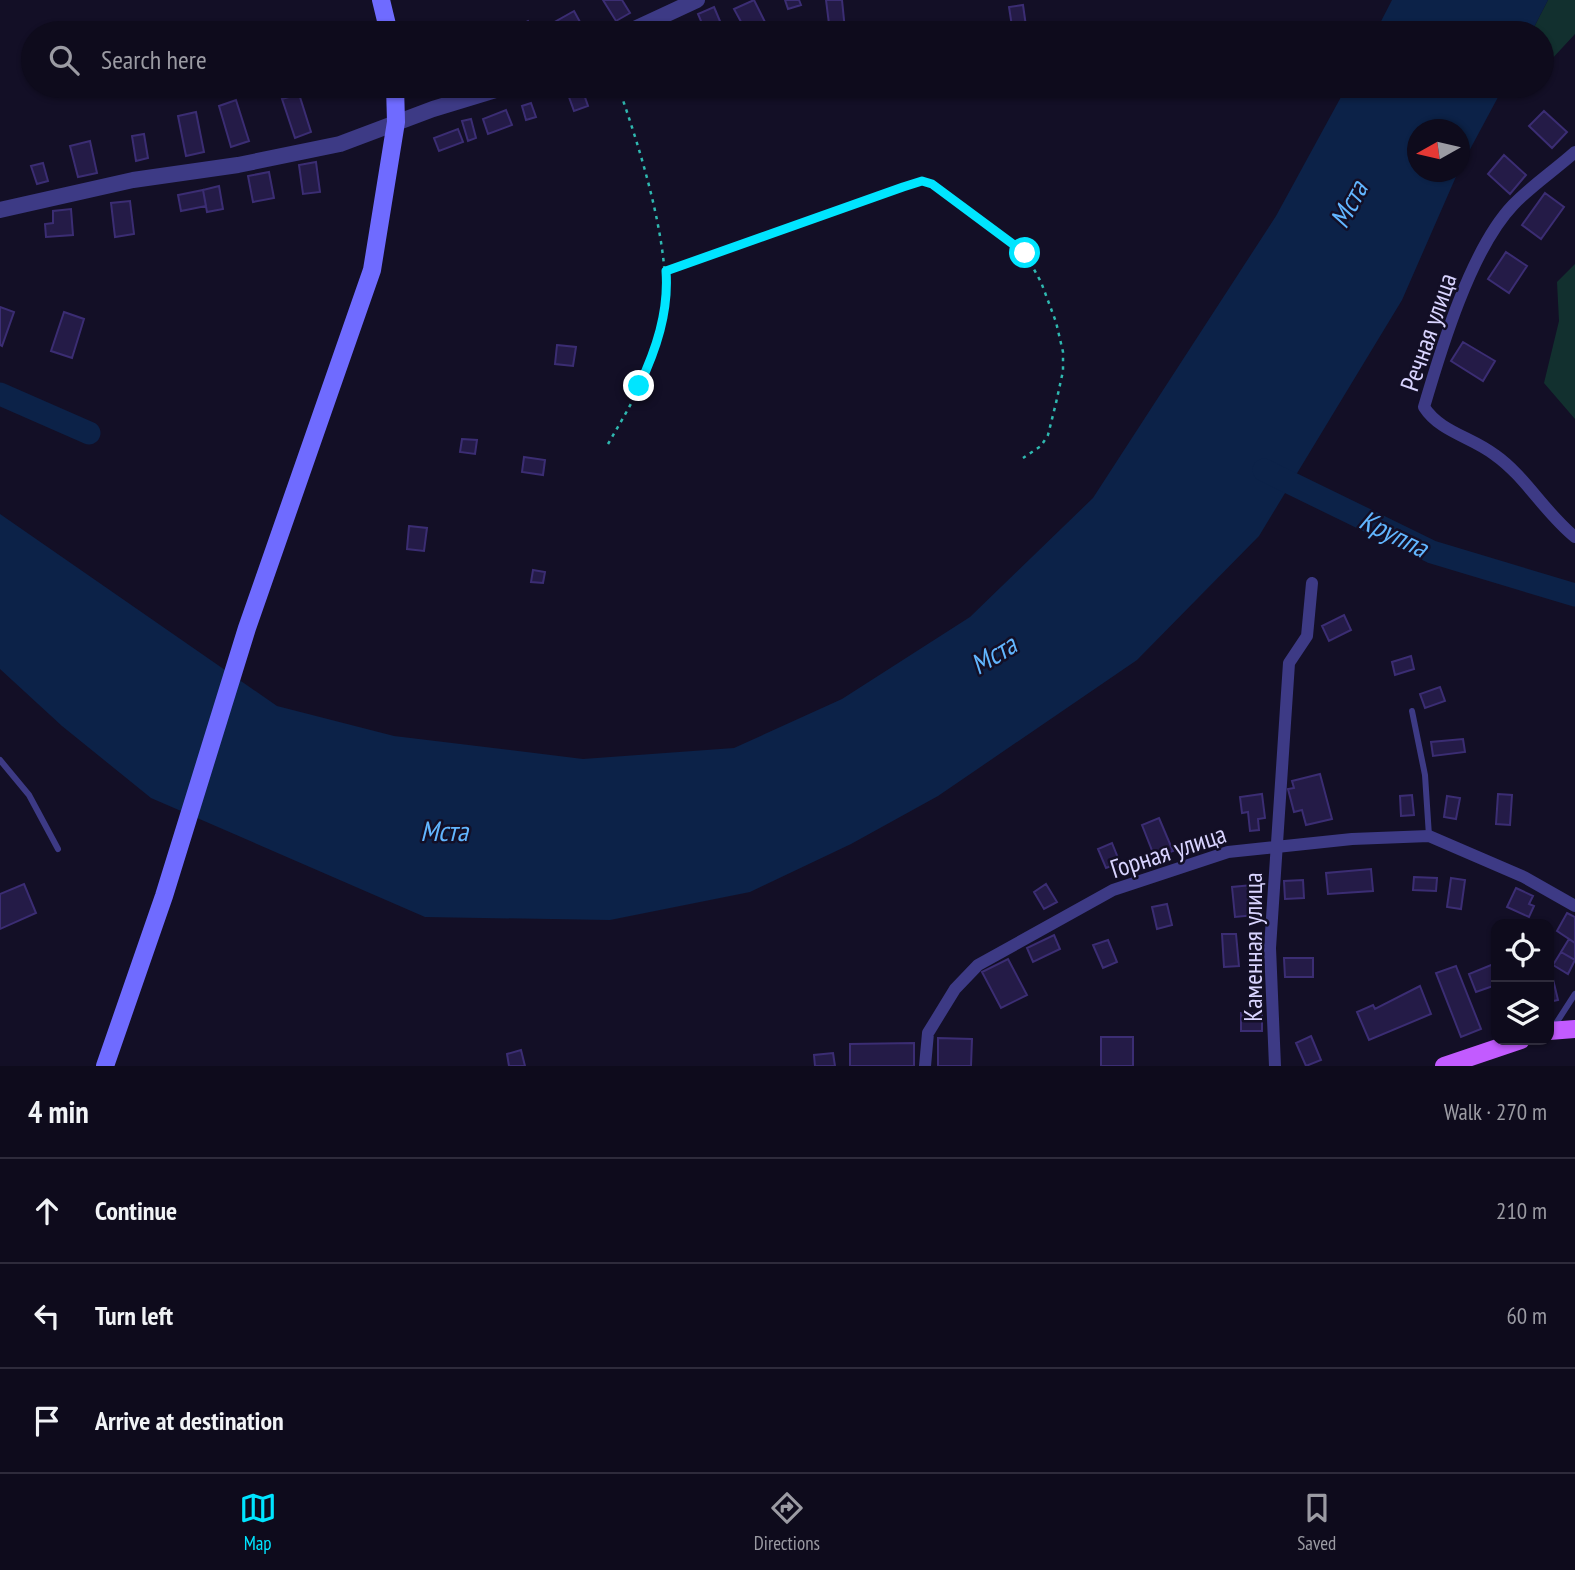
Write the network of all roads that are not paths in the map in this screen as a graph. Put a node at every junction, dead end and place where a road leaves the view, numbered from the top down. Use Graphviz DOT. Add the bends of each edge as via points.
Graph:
graph roads {
  1 [pos="381,0"];
  2 [pos="697,0"];
  3 [pos="386,21"];
  4 [pos="652,21"];
  5 [pos="395,98"];
  6 [pos="471,98"];
  7 [pos="396,122"];
  8 [pos="1575,152"];
  9 [pos="0,210"];
  10 [pos="1575,537"];
  11 [pos="1312,583"];
  12 [pos="1412,711"];
  13 [pos="0,760"];
  14 [pos="1429,836"];
  15 [pos="1276,848"];
  16 [pos="58,849"];
  17 [pos="1575,906"];
  18 [pos="1575,994"];
  19 [pos="1554,1026"];
  20 [pos="1575,1029"];
  21 [pos="1554,1031"];
  22 [pos="1512,1045"];
  23 [pos="1485,1059"];
  24 [pos="105,1066"];
  25 [pos="925,1066"];
  26 [pos="1275,1066"];
  27 [pos="1444,1066"];
  1 -- 3 [label="main road"];
  2 -- 4 [label="street"];
  5 -- 7 [label="main road"];
  6 -- 7 [label="street"];
  7 -- 9 [label="street" via="340,144 133,180"];
  7 -- 24 [label="main road" via="372,270 247,628 164,896"];
  8 -- 10 [label="street, Речная улица" via="1513,205 1492,234 1466,286 1423,407 1433,421 1496,455"];
  11 -- 15 [label="street, Каменная улица" via="1307,636 1289,663"];
  12 -- 14 [label="lane" via="1425,775"];
  13 -- 16 [label="lane" via="29,795"];
  14 -- 15 [label="street, Горная улица"];
  14 -- 17 [label="street, Горная улица" via="1524,877"];
  15 -- 25 [label="street, Горная улица" via="1228,852 1113,890 1002,950 978,965 955,989 928,1033"];
  15 -- 26 [label="street, Каменная улица" via="1270,948"];
  18 -- 19 [label="lane"];
  20 -- 21 [label="main road"];
  22 -- 23 [label="main road"];
  23 -- 27 [label="main road"];
}
